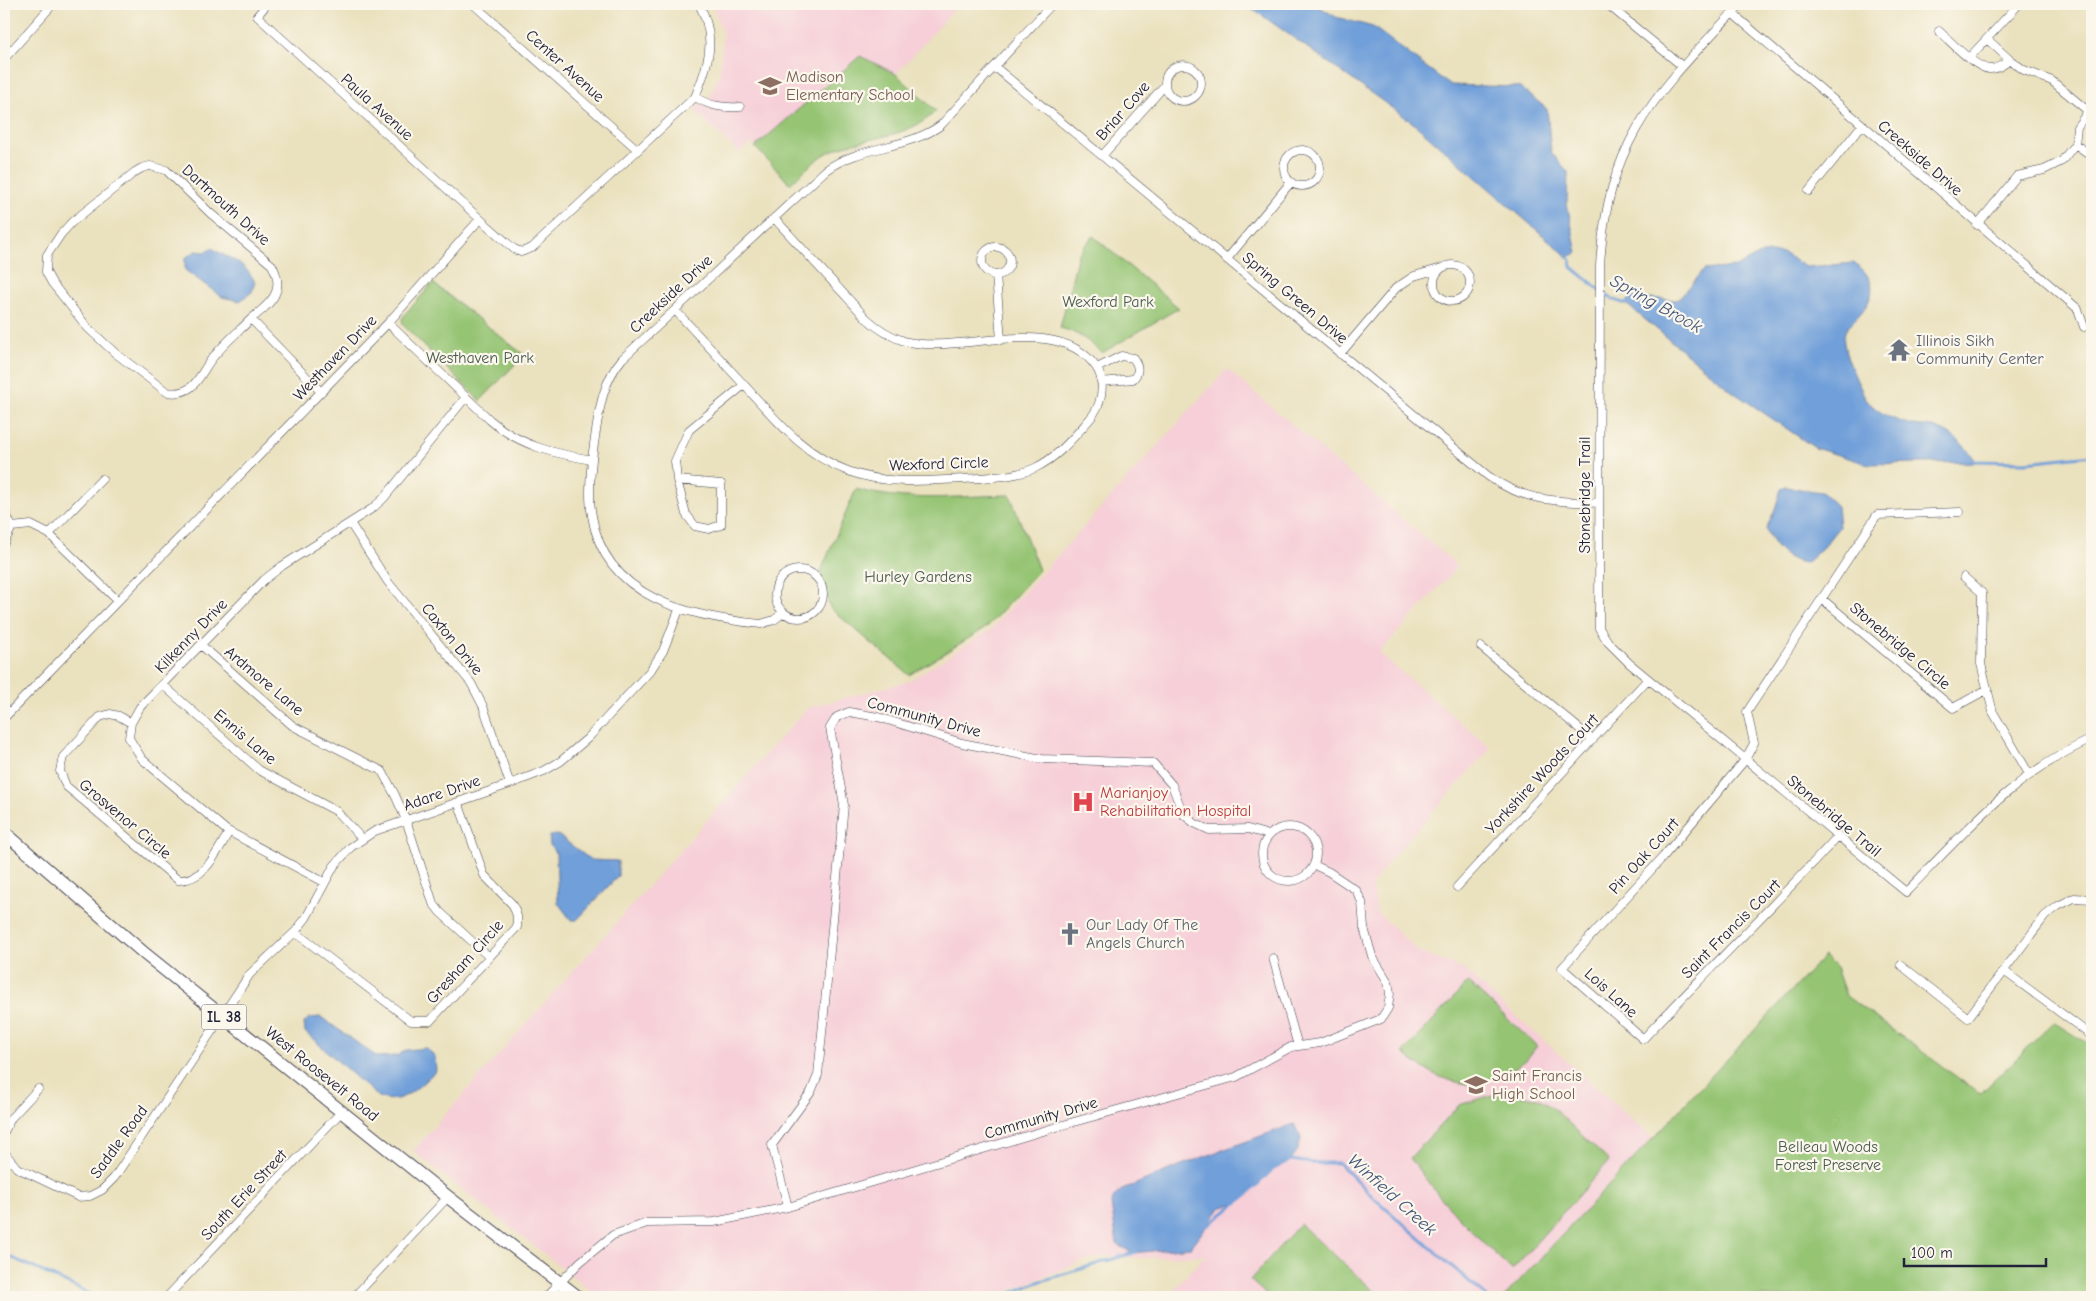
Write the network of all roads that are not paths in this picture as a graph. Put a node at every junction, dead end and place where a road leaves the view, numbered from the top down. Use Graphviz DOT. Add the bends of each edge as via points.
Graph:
graph roads {
  1 [pos="53,4"];
  2 [pos="267,4"];
  3 [pos="473,4"];
  4 [pos="699,4"];
  5 [pos="1052,4"];
  6 [pos="1607,4"];
  7 [pos="1744,4"];
  8 [pos="2019,4"];
  9 [pos="1732,13"];
  10 [pos="1939,31"];
  11 [pos="1987,39"];
  12 [pos="1969,58"];
  13 [pos="4,59"];
  14 [pos="2010,60"];
  15 [pos="1682,66"];
  16 [pos="995,67"];
  17 [pos="1165,85"];
  18 [pos="695,97"];
  19 [pos="740,107"];
  20 [pos="2090,109"];
  21 [pos="1862,126"];
  22 [pos="2075,144"];
  23 [pos="638,150"];
  24 [pos="1102,156"];
  25 [pos="2092,156"];
  26 [pos="1291,182"];
  27 [pos="1808,191"];
  28 [pos="480,218"];
  29 [pos="774,218"];
  30 [pos="1977,225"];
  31 [pos="1227,259"];
  32 [pos="1442,268"];
  33 [pos="996,275"];
  34 [pos="675,310"];
  35 [pos="251,319"];
  36 [pos="388,323"];
  37 [pos="2084,327"];
  38 [pos="1001,340"];
  39 [pos="1340,354"];
  40 [pos="1097,368"];
  41 [pos="1101,382"];
  42 [pos="744,385"];
  43 [pos="321,392"];
  44 [pos="466,397"];
  45 [pos="592,460"];
  46 [pos="102,479"];
  47 [pos="677,480"];
  48 [pos="1598,503"];
  49 [pos="4,509"];
  50 [pos="1960,512"];
  51 [pos="350,523"];
  52 [pos="12,527"];
  53 [pos="49,534"];
  54 [pos="4,543"];
  55 [pos="1964,577"];
  56 [pos="1822,599"];
  57 [pos="117,600"];
  58 [pos="679,610"];
  59 [pos="783,613"];
  60 [pos="201,645"];
  61 [pos="1481,647"];
  62 [pos="1648,680"];
  63 [pos="163,685"];
  64 [pos="1988,689"];
  65 [pos="4,718"];
  66 [pos="131,723"];
  67 [pos="2092,739"];
  68 [pos="1593,740"];
  69 [pos="1746,760"];
  70 [pos="2028,774"];
  71 [pos="510,784"];
  72 [pos="458,802"];
  73 [pos="406,820"];
  74 [pos="4,832"];
  75 [pos="230,832"];
  76 [pos="1269,835"];
  77 [pos="1837,837"];
  78 [pos="362,839"];
  79 [pos="1314,865"];
  80 [pos="324,882"];
  81 [pos="1457,887"];
  82 [pos="2092,899"];
  83 [pos="296,932"];
  84 [pos="489,957"];
  85 [pos="1273,958"];
  86 [pos="1900,965"];
  87 [pos="1562,968"];
  88 [pos="2004,971"];
  89 [pos="222,1015"];
  90 [pos="2092,1036"];
  91 [pos="1642,1039"];
  92 [pos="1298,1046"];
  93 [pos="38,1088"];
  94 [pos="342,1111"];
  95 [pos="4,1132"];
  96 [pos="4,1152"];
  97 [pos="448,1197"];
  98 [pos="788,1207"];
  99 [pos="559,1282"];
  100 [pos="167,1297"];
  101 [pos="354,1297"];
  102 [pos="546,1297"];
  103 [pos="578,1297"];
  1 -- 13 [label="street"];
  2 -- 28 [label="street, Paula Avenue" via="256,16"];
  3 -- 23 [label="street, Center Avenue"];
  4 -- 18 [label="street" via="711,44"];
  5 -- 16 [label="street, Creekside Drive"];
  6 -- 15 [label="street"];
  7 -- 9 [label="street, Stonebridge Trail"];
  8 -- 11 [label="street"];
  9 -- 15 [label="street, Stonebridge Trail"];
  9 -- 21 [label="street, Creekside Drive"];
  10 -- 12 [label="street"];
  11 -- 12 [label="street"];
  11 -- 14 [label="street"];
  12 -- 14 [label="street" via="1988,69"];
  14 -- 20 [label="street" via="2024,70 2052,81"];
  15 -- 48 [label="street, Stonebridge Trail" via="1648,109 1628,142 1604,216 1599,298"];
  16 -- 24 [label="street, Spring Green Drive"];
  16 -- 29 [label="street, Creekside Drive" via="933,131 840,161"];
  17 -- 17 [label="street, Briar Cove" via="1169,72 1181,65 1194,69 1200,81 1196,94 1184,101 1171,97"];
  17 -- 24 [label="street, Briar Cove"];
  18 -- 19 [label="street" via="708,105"];
  18 -- 23 [label="street"];
  20 -- 22 [label="street" via="2077,126"];
  21 -- 27 [label="street"];
  21 -- 30 [label="street, Creekside Drive"];
  22 -- 25 [label="street"];
  22 -- 30 [label="street" via="2062,160 2044,170 2017,176"];
  23 -- 28 [label="street" via="528,251 516,251"];
  24 -- 31 [label="street, Spring Green Drive"];
  26 -- 26 [label="street" via="1285,170 1288,157 1300,150 1313,154 1320,166 1316,179 1304,186"];
  26 -- 31 [label="street"];
  28 -- 36 [label="street, Westhaven Drive"];
  29 -- 34 [label="street, Creekside Drive"];
  29 -- 38 [label="street" via="866,318 882,331 905,341 926,344"];
  30 -- 37 [label="street, Creekside Drive" via="2078,310"];
  31 -- 39 [label="street, Spring Green Drive"];
  32 -- 32 [label="street" via="1434,280 1437,293 1449,301 1462,298 1470,286 1467,273 1455,266"];
  32 -- 39 [label="street" via="1414,276 1396,288"];
  33 -- 38 [label="street"];
  34 -- 42 [label="street, Wexford Circle"];
  34 -- 45 [label="street, Creekside Drive" via="622,359 609,377 600,401"];
  35 -- 35 [label="street, Dartmouth Drive" via="216,353 192,387 176,394 167,392 111,350 77,316 46,272 47,255 72,222 142,168 158,167 172,175 210,213 272,265 278,290"];
  35 -- 43 [label="street"];
  36 -- 43 [label="street, Westhaven Drive"];
  36 -- 44 [label="street"];
  38 -- 40 [label="street" via="1063,343 1088,358"];
  39 -- 48 [label="street, Spring Green Drive" via="1499,484 1534,498"];
  40 -- 41 [label="street, Wexford Circle"];
  40 -- 41 [label="street" via="1121,356 1133,358 1138,364 1133,379"];
  41 -- 42 [label="street, Wexford Circle" via="1101,394 1093,416 1061,451 1037,467 1012,475 909,482 863,476 825,460 794,438"];
  42 -- 47 [label="street" via="689,430 675,461"];
  43 -- 57 [label="street, Westhaven Drive"];
  44 -- 45 [label="street" via="519,441 542,450"];
  44 -- 51 [label="street, Kilkenny Drive" via="384,498"];
  45 -- 58 [label="street, Creekside Drive" via="591,514 606,554 640,591"];
  46 -- 53 [label="street"];
  47 -- 47 [label="street" via="686,514 695,526 709,529 721,525 721,484"];
  48 -- 62 [label="street, Stonebridge Trail" via="1599,628 1620,655"];
  49 -- 52 [label="street"];
  50 -- 56 [label="street" via="1878,515"];
  51 -- 60 [label="street, Kilkenny Drive" via="273,572"];
  51 -- 71 [label="street, Caxton Drive" via="388,582 471,683 483,706"];
  52 -- 53 [label="street" via="31,525"];
  52 -- 54 [label="street"];
  53 -- 57 [label="street"];
  55 -- 64 [label="street" via="1982,592 1981,664"];
  56 -- 64 [label="street, Stonebridge Circle" via="1953,708"];
  56 -- 69 [label="street" via="1747,712 1754,743"];
  57 -- 65 [label="street, Westhaven Drive"];
  58 -- 59 [label="street, Creekside Drive" via="760,624"];
  58 -- 71 [label="street, Adare Drive" via="658,659 588,738 574,752 550,767"];
  59 -- 59 [label="street" via="801,618 817,610 823,592 814,576 797,570 780,579 775,596"];
  60 -- 63 [label="street, Kilkenny Drive"];
  60 -- 73 [label="street, Ardmore Lane" via="293,726 382,771"];
  61 -- 68 [label="street"];
  62 -- 68 [label="street, Yorkshire Woods Court"];
  62 -- 69 [label="street, Stonebridge Trail"];
  63 -- 66 [label="street, Kilkenny Drive" via="140,708"];
  63 -- 78 [label="street, Ennis Lane" via="259,770 336,811"];
  64 -- 70 [label="street" via="1993,712"];
  66 -- 75 [label="street" via="129,738 142,759 214,822"];
  66 -- 75 [label="street, Grosvenor Circle" via="110,714 100,717 63,757 60,771 66,786 178,880 188,880 206,868"];
  67 -- 70 [label="street"];
  68 -- 81 [label="street, Yorkshire Woods Court"];
  69 -- 77 [label="street, Stonebridge Trail"];
  69 -- 87 [label="street, Pin Oak Court"];
  70 -- 77 [label="street, Stonebridge Trail" via="1995,801 1906,892"];
  71 -- 72 [label="street, Adare Drive"];
  72 -- 73 [label="street, Adare Drive"];
  72 -- 84 [label="street, Gresham Circle" via="484,875 513,905 517,916 517,927"];
  73 -- 78 [label="street, Adare Drive"];
  73 -- 84 [label="street, Ardmore Lane" via="433,903"];
  74 -- 89 [label="main road, West Roosevelt Road / IL 38" via="108,924"];
  75 -- 80 [label="street"];
  76 -- 79 [label="street" via="1284,827 1300,829 1316,848"];
  76 -- 79 [label="street" via="1261,852 1262,862 1273,877 1292,881 1301,879"];
  76 -- 98 [label="street, Community Drive" via="1248,829 1209,830 1194,823 1183,814 1172,785 1153,763 1042,759 962,743 849,712 837,717 830,728 844,805 818,1075 811,1092 772,1145"];
  77 -- 91 [label="street, Saint Francis Court"];
  78 -- 80 [label="street, Adare Drive" via="339,860"];
  79 -- 92 [label="street, Community Drive" via="1356,890 1362,902 1364,928 1372,956 1388,982 1390,992 1388,1008 1381,1019 1320,1043"];
  80 -- 83 [label="street, Adare Drive"];
  82 -- 88 [label="street" via="2074,898 2052,910"];
  83 -- 84 [label="street, Gresham Circle" via="411,1021 430,1021"];
  83 -- 89 [label="street, Adare Drive" via="253,970"];
  85 -- 92 [label="street"];
  86 -- 88 [label="street" via="1968,1018"];
  87 -- 91 [label="street, Lois Lane"];
  88 -- 90 [label="street"];
  89 -- 94 [label="main road, West Roosevelt Road / IL 38"];
  89 -- 96 [label="street, Saddle Road" via="114,1178 102,1190 78,1197 17,1168"];
  92 -- 98 [label="street, Community Drive" via="1236,1077"];
  93 -- 95 [label="street" via="11,1118"];
  94 -- 97 [label="main road, West Roosevelt Road / IL 38"];
  94 -- 100 [label="street, South Erie Street"];
  97 -- 99 [label="main road, West Roosevelt Road / IL 38"];
  97 -- 101 [label="street"];
  98 -- 99 [label="street, Community Drive" via="714,1222 647,1223 612,1235"];
  99 -- 102 [label="street, Community Drive"];
  99 -- 103 [label="main road, West Roosevelt Road / IL 38"];
}
